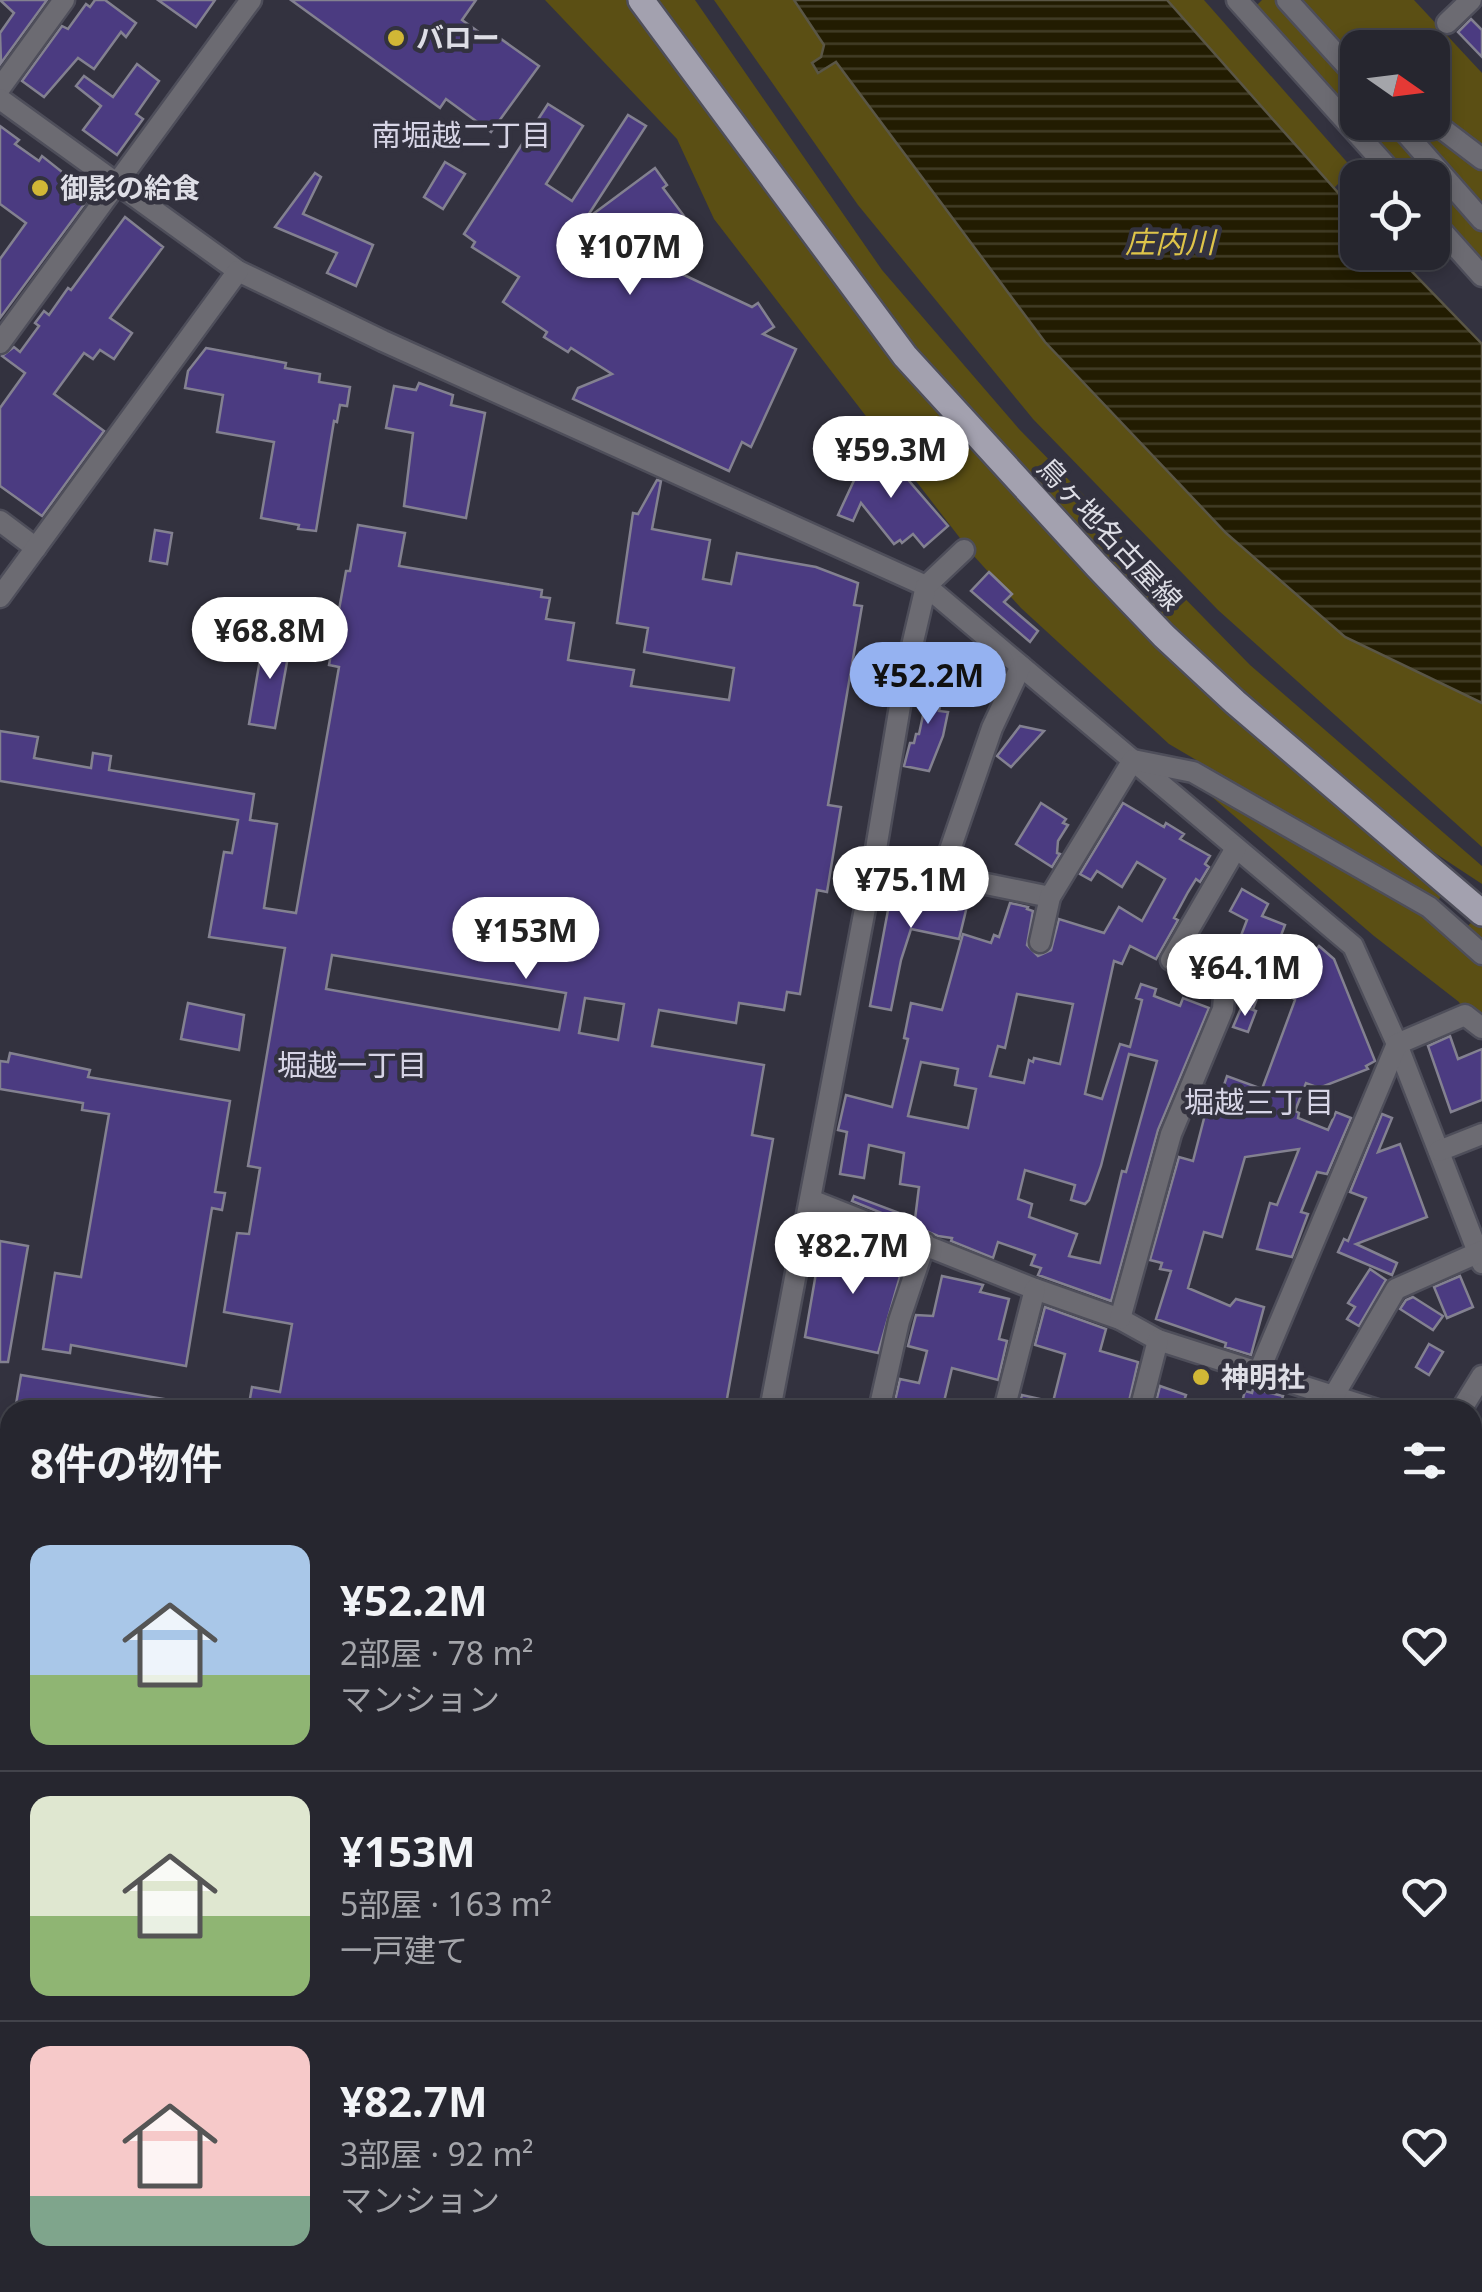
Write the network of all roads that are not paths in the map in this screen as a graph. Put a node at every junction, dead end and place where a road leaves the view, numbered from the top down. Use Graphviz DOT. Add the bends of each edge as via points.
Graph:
graph roads {
  1 [pos="64,0"];
  2 [pos="251,0"];
  3 [pos="641,0"];
  4 [pos="1237,0"];
  5 [pos="1287,0"];
  6 [pos="1471,0"];
  7 [pos="1447,23"];
  8 [pos="1340,58"];
  9 [pos="0,88"];
  10 [pos="0,99"];
  11 [pos="1450,135"];
  12 [pos="1412,140"];
  13 [pos="1482,159"];
  14 [pos="1382,160"];
  15 [pos="117,183"];
  16 [pos="1482,220"];
  17 [pos="1450,240"];
  18 [pos="238,272"];
  19 [pos="1482,276"];
  20 [pos="0,343"];
  21 [pos="0,522"];
  22 [pos="36,548"];
  23 [pos="964,550"];
  24 [pos="926,586"];
  25 [pos="0,597"];
  26 [pos="1021,666"];
  27 [pos="1133,760"];
  28 [pos="1236,848"];
  29 [pos="874,861"];
  30 [pos="942,873"];
  31 [pos="1452,887"];
  32 [pos="1050,897"];
  33 [pos="1482,902"];
  34 [pos="1482,913"];
  35 [pos="1461,932"];
  36 [pos="1040,942"];
  37 [pos="1482,954"];
  38 [pos="1482,1028"];
  39 [pos="1397,1044"];
  40 [pos="1482,1134"];
  41 [pos="1439,1151"];
  42 [pos="811,1200"];
  43 [pos="925,1243"];
  44 [pos="1480,1255"];
  45 [pos="1035,1289"];
  46 [pos="1120,1318"];
  47 [pos="1158,1340"];
  48 [pos="1258,1374"];
  49 [pos="1482,1376"];
  50 [pos="772,1400"];
  51 [pos="881,1400"];
  52 [pos="1007,1400"];
  53 [pos="1143,1400"];
  54 [pos="1321,1400"];
  55 [pos="1333,1400"];
  56 [pos="1468,1400"];
  1 -- 9 [label="street"];
  2 -- 15 [label="street"];
  3 -- 31 [label="main road, 鳥ヶ地名古屋線" via="917,370 1164,636"];
  4 -- 14 [label="street"];
  5 -- 8 [label="street"];
  6 -- 7 [label="street"];
  10 -- 15 [label="street"];
  11 -- 13 [label="street"];
  12 -- 16 [label="street"];
  15 -- 18 [label="street"];
  15 -- 20 [label="street"];
  17 -- 19 [label="street"];
  18 -- 22 [label="street"];
  18 -- 24 [label="street"];
  21 -- 22 [label="street"];
  22 -- 25 [label="street"];
  23 -- 24 [label="street"];
  24 -- 26 [label="street"];
  24 -- 29 [label="street"];
  26 -- 27 [label="street"];
  26 -- 30 [label="street"];
  27 -- 28 [label="street"];
  27 -- 32 [label="street"];
  27 -- 35 [label="street" via="1193,772 1429,907"];
  28 -- 39 [label="street" via="1353,946"];
  28 -- 46 [label="street" via="1171,960 1225,984 1222,1009 1170,1134"];
  29 -- 30 [label="street"];
  29 -- 42 [label="street"];
  30 -- 32 [label="street"];
  31 -- 33 [label="main road"];
  31 -- 34 [label="main road, 鳥ヶ地名古屋線"];
  32 -- 36 [label="street"];
  34 -- 35 [label="street"];
  35 -- 37 [label="street"];
  38 -- 39 [label="street" via="1465,1015"];
  39 -- 41 [label="street"];
  39 -- 48 [label="street"];
  40 -- 41 [label="street"];
  41 -- 44 [label="street"];
  42 -- 43 [label="street"];
  42 -- 50 [label="street"];
  43 -- 45 [label="street"];
  43 -- 51 [label="street"];
  44 -- 55 [label="street" via="1396,1289"];
  45 -- 46 [label="street"];
  45 -- 52 [label="street"];
  46 -- 47 [label="street"];
  47 -- 48 [label="street"];
  47 -- 53 [label="street"];
  48 -- 54 [label="street"];
  49 -- 56 [label="street"];
}
